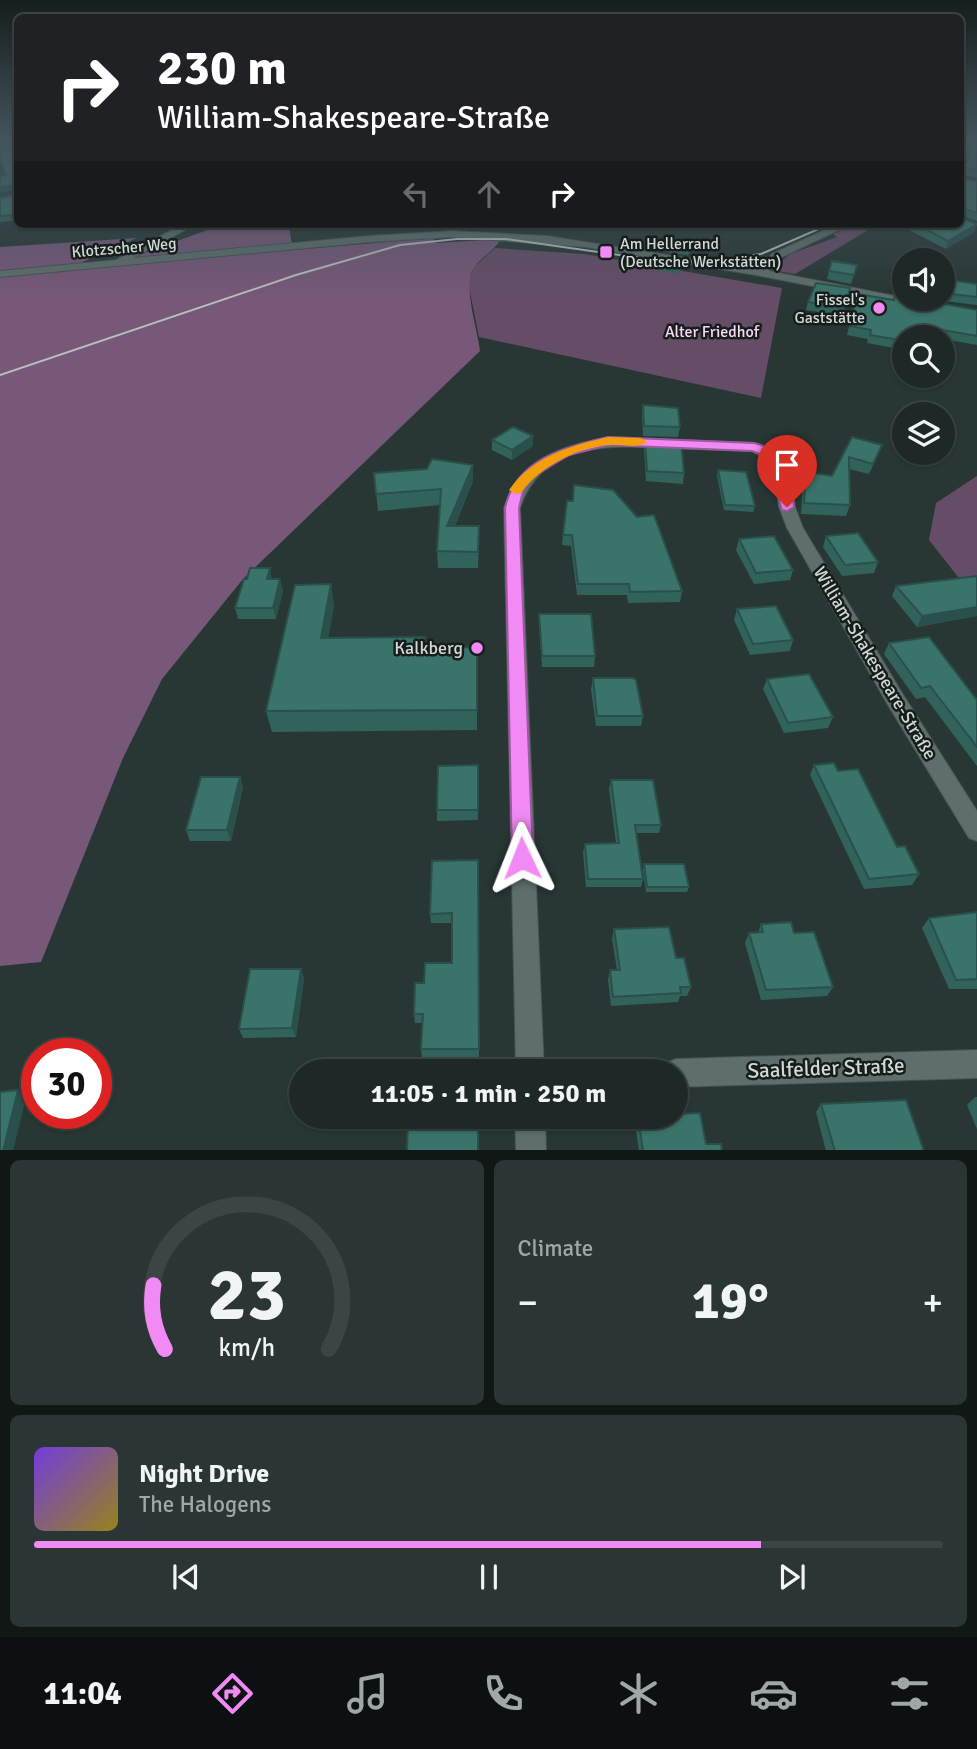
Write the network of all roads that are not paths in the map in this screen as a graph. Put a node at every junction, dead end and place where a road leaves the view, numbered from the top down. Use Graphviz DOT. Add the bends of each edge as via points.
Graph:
graph roads {
  1 [pos="183,228"];
  2 [pos="495,228"];
  3 [pos="837,228"];
  4 [pos="586,244"];
  5 [pos="115,263"];
  6 [pos="738,270"];
  7 [pos="0,274"];
  8 [pos="892,299"];
  9 [pos="977,831"];
  10 [pos="530,1059"];
  11 [pos="977,1064"];
  12 [pos="688,1073"];
  13 [pos="530,1129"];
  14 [pos="531,1150"];
  1 -- 5 [label="street"];
  2 -- 4 [label="street"];
  3 -- 6 [label="street" via="776,256 764,270"];
  4 -- 5 [label="street, Klotzscher Weg" via="423,234"];
  4 -- 6 [label="street"];
  5 -- 7 [label="street, Klotzscher Weg"];
  6 -- 8 [label="street"];
  9 -- 10 [label="street, William-Shakespeare-Straße" via="795,528 787,507 784,465 772,453 754,447 608,441 545,462 526,475 512,508"];
  11 -- 12 [label="street, Saalfelder Straße"];
  13 -- 14 [label="street"];
}
